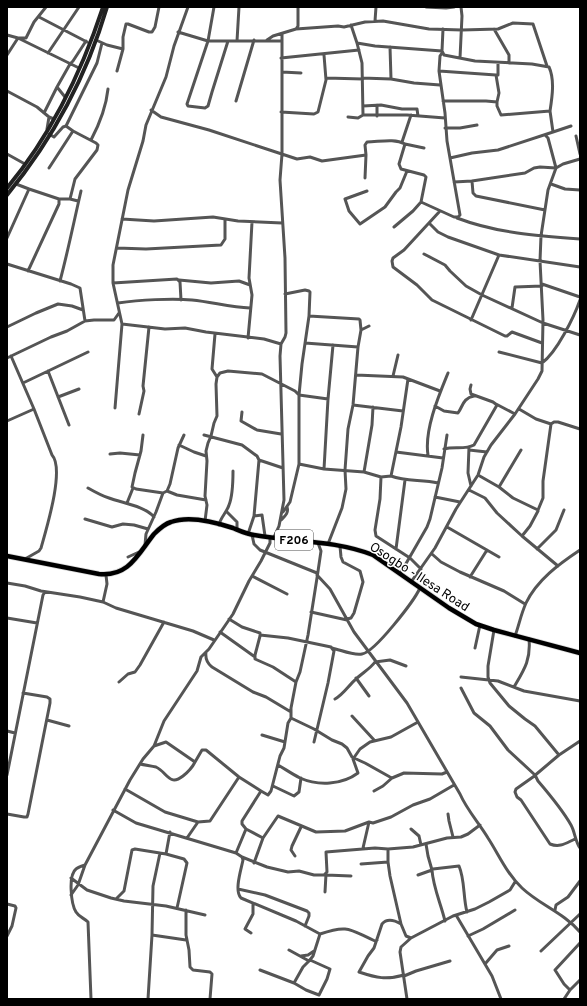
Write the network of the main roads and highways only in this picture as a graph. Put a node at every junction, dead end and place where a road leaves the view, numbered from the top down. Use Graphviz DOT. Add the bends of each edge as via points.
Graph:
graph roads {
  1 [pos="102,7"];
  2 [pos="107,7"];
  3 [pos="48,133"];
  4 [pos="8,187"];
  5 [pos="7,195"];
  6 [pos="7,556"];
  7 [pos="580,653"];
  1 -- 3 [label="main road" via="79,68"];
  2 -- 3 [label="main road" via="96,40 71,96"];
  3 -- 4 [label="main road"];
  3 -- 5 [label="main road"];
  6 -- 7 [label="main road, Osogbo - Ilesa Road / F206" via="31,558 106,575 114,574 131,565 145,545 168,522 205,520 250,534 340,546 373,555 467,619 494,630"];
}
